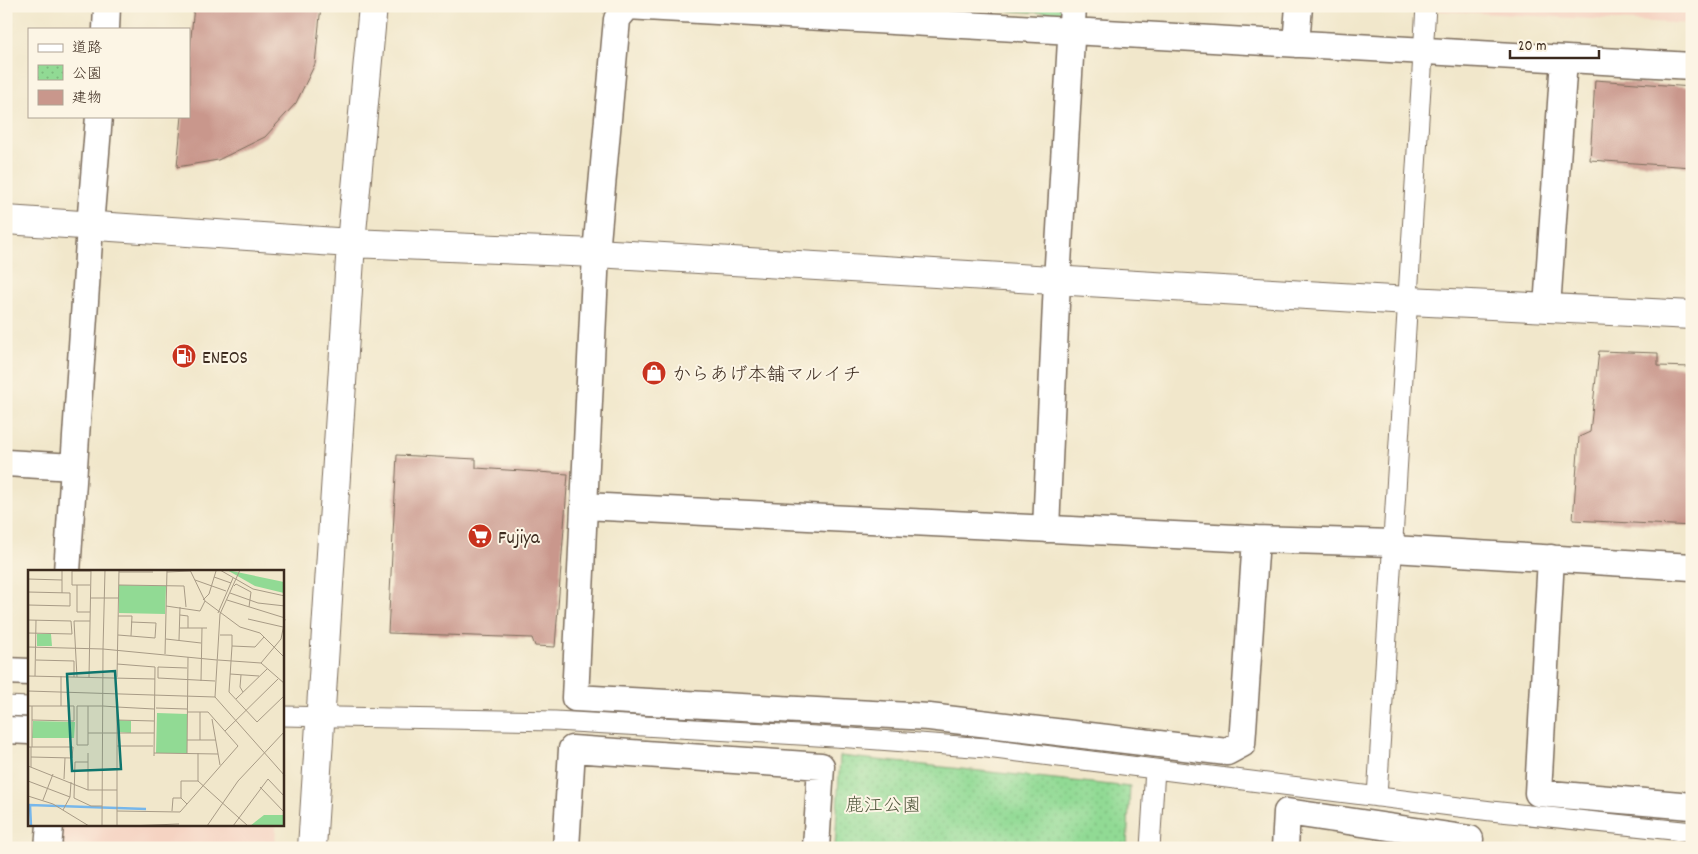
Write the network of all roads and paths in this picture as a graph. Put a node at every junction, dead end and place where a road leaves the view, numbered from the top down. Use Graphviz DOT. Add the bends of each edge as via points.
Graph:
graph roads {
  1 [pos="107,6"];
  2 [pos="373,6"];
  3 [pos="1073,6"];
  4 [pos="1299,6"];
  5 [pos="1426,6"];
  6 [pos="627,7"];
  7 [pos="846,13"];
  8 [pos="106,28"];
  9 [pos="1071,32"];
  10 [pos="1296,44"];
  11 [pos="1424,51"];
  12 [pos="1564,59"];
  13 [pos="1692,66"];
  14 [pos="98,118"];
  15 [pos="6,220"];
  16 [pos="90,226"];
  17 [pos="351,243"];
  18 [pos="596,253"];
  19 [pos="1057,281"];
  20 [pos="1409,301"];
  21 [pos="1547,308"];
  22 [pos="1692,315"];
  23 [pos="6,463"];
  24 [pos="74,467"];
  25 [pos="584,506"];
  26 [pos="1046,529"];
  27 [pos="1256,539"];
  28 [pos="1393,546"];
  29 [pos="1551,558"];
  30 [pos="1692,566"];
  31 [pos="67,570"];
  32 [pos="6,671"];
  33 [pos="28,672"];
  34 [pos="6,706"];
  35 [pos="28,707"];
  36 [pos="284,716"];
  37 [pos="320,717"];
  38 [pos="6,730"];
  39 [pos="28,731"];
  40 [pos="1155,769"];
  41 [pos="1377,797"];
  42 [pos="1692,806"];
  43 [pos="50,826"];
  44 [pos="1692,832"];
  45 [pos="48,848"];
  46 [pos="312,848"];
  47 [pos="566,848"];
  48 [pos="816,848"];
  49 [pos="1150,848"];
  50 [pos="1285,848"];
  51 [pos="1469,848"];
  1 -- 8 [label="street"];
  2 -- 17 [label="street"];
  3 -- 9 [label="street"];
  4 -- 10 [label="street"];
  5 -- 11 [label="street"];
  6 -- 7 [label="street"];
  6 -- 18 [label="street" via="617,18"];
  7 -- 9 [label="street"];
  9 -- 10 [label="street"];
  9 -- 19 [label="street"];
  10 -- 11 [label="street"];
  11 -- 12 [label="street"];
  11 -- 20 [label="street"];
  12 -- 13 [label="street"];
  12 -- 21 [label="street"];
  14 -- 16 [label="street"];
  15 -- 16 [label="street"];
  16 -- 17 [label="street"];
  16 -- 24 [label="street"];
  17 -- 18 [label="street"];
  17 -- 37 [label="street"];
  18 -- 19 [label="street"];
  18 -- 25 [label="street"];
  19 -- 20 [label="street"];
  19 -- 26 [label="street"];
  20 -- 21 [label="street"];
  20 -- 28 [label="street"];
  21 -- 22 [label="street"];
  23 -- 24 [label="street"];
  24 -- 31 [label="street"];
  25 -- 26 [label="street"];
  25 -- 27 [label="street" via="575,698 928,717 1227,752 1242,744"];
  26 -- 27 [label="street"];
  27 -- 28 [label="street"];
  28 -- 29 [label="street"];
  28 -- 41 [label="street"];
  29 -- 30 [label="street"];
  29 -- 42 [label="street" via="1538,793"];
  32 -- 33 [label="street"];
  34 -- 35 [label="street"];
  36 -- 37 [label="street"];
  37 -- 40 [label="street" via="555,721 851,738 988,748"];
  37 -- 46 [label="street"];
  38 -- 39 [label="street"];
  40 -- 41 [label="street"];
  40 -- 49 [label="street"];
  41 -- 44 [label="street"];
  43 -- 45 [label="street"];
  47 -- 48 [label="street" via="572,749 821,766"];
  50 -- 51 [label="street" via="1287,812 1470,839"];
}
